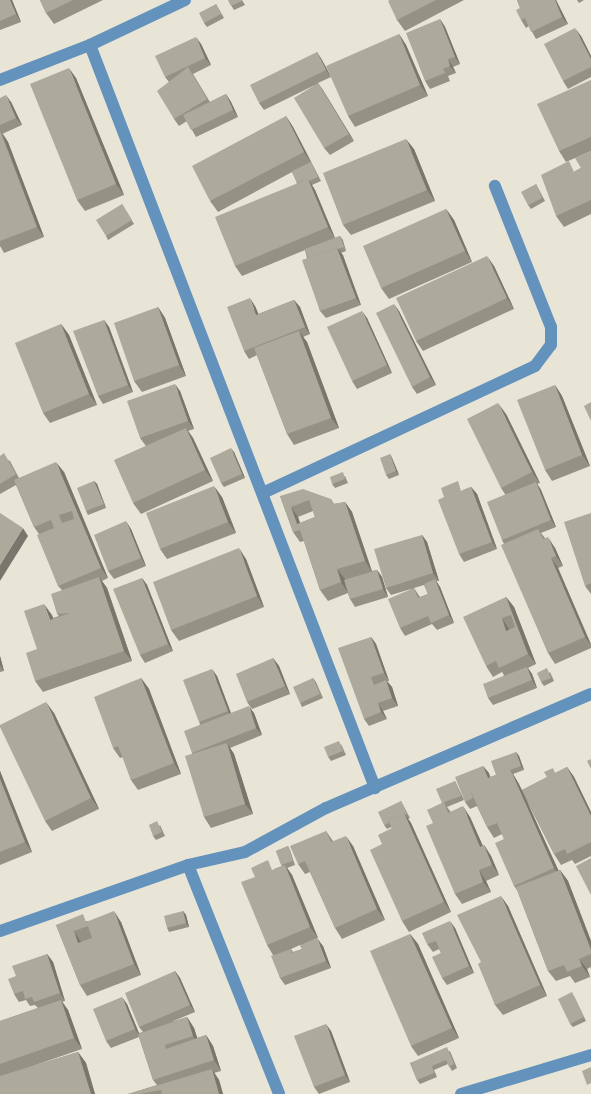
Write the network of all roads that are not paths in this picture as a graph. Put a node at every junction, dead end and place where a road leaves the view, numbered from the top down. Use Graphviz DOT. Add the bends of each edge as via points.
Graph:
graph roads {
  1 [pos="185,0"];
  2 [pos="90,45"];
  3 [pos="0,80"];
  4 [pos="495,186"];
  5 [pos="265,492"];
  6 [pos="591,694"];
  7 [pos="375,788"];
  8 [pos="188,865"];
  9 [pos="0,931"];
  10 [pos="591,1055"];
  11 [pos="279,1094"];
  12 [pos="461,1094"];
  1 -- 2 [label="street"];
  2 -- 3 [label="street"];
  2 -- 5 [label="street"];
  4 -- 5 [label="street" via="551,327 551,345 546,352 535,366"];
  5 -- 7 [label="street"];
  6 -- 7 [label="street"];
  7 -- 8 [label="street" via="326,808 244,852"];
  8 -- 9 [label="street"];
  8 -- 11 [label="street"];
  10 -- 12 [label="street"];
}
